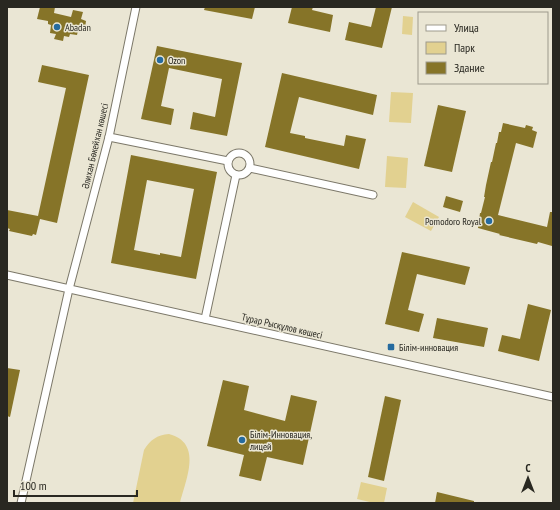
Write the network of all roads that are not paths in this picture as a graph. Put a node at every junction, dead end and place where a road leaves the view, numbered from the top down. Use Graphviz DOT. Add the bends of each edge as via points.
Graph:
graph roads {
  1 [pos="136,7"];
  2 [pos="109,137"];
  3 [pos="228,161"];
  4 [pos="250,168"];
  5 [pos="236,175"];
  6 [pos="373,195"];
  7 [pos="7,275"];
  8 [pos="69,289"];
  9 [pos="205,319"];
  10 [pos="553,397"];
  11 [pos="21,503"];
  1 -- 2 [label="street, Әлихан Бөкейхан көшесі"];
  2 -- 3 [label="street"];
  2 -- 8 [label="street, Әлихан Бөкейхан көшесі"];
  3 -- 4 [label="street" via="233,154 242,153 248,157"];
  3 -- 5 [label="street" via="230,171"];
  4 -- 5 [label="street" via="246,173"];
  4 -- 6 [label="street"];
  5 -- 9 [label="street"];
  7 -- 8 [label="street, Тұрар Рысқұлов көшесі"];
  8 -- 9 [label="street, Тұрар Рысқұлов көшесі"];
  8 -- 11 [label="street, Әлихан Бөкейхан көшесі"];
  9 -- 10 [label="street, Тұрар Рысқұлов көшесі"];
}
